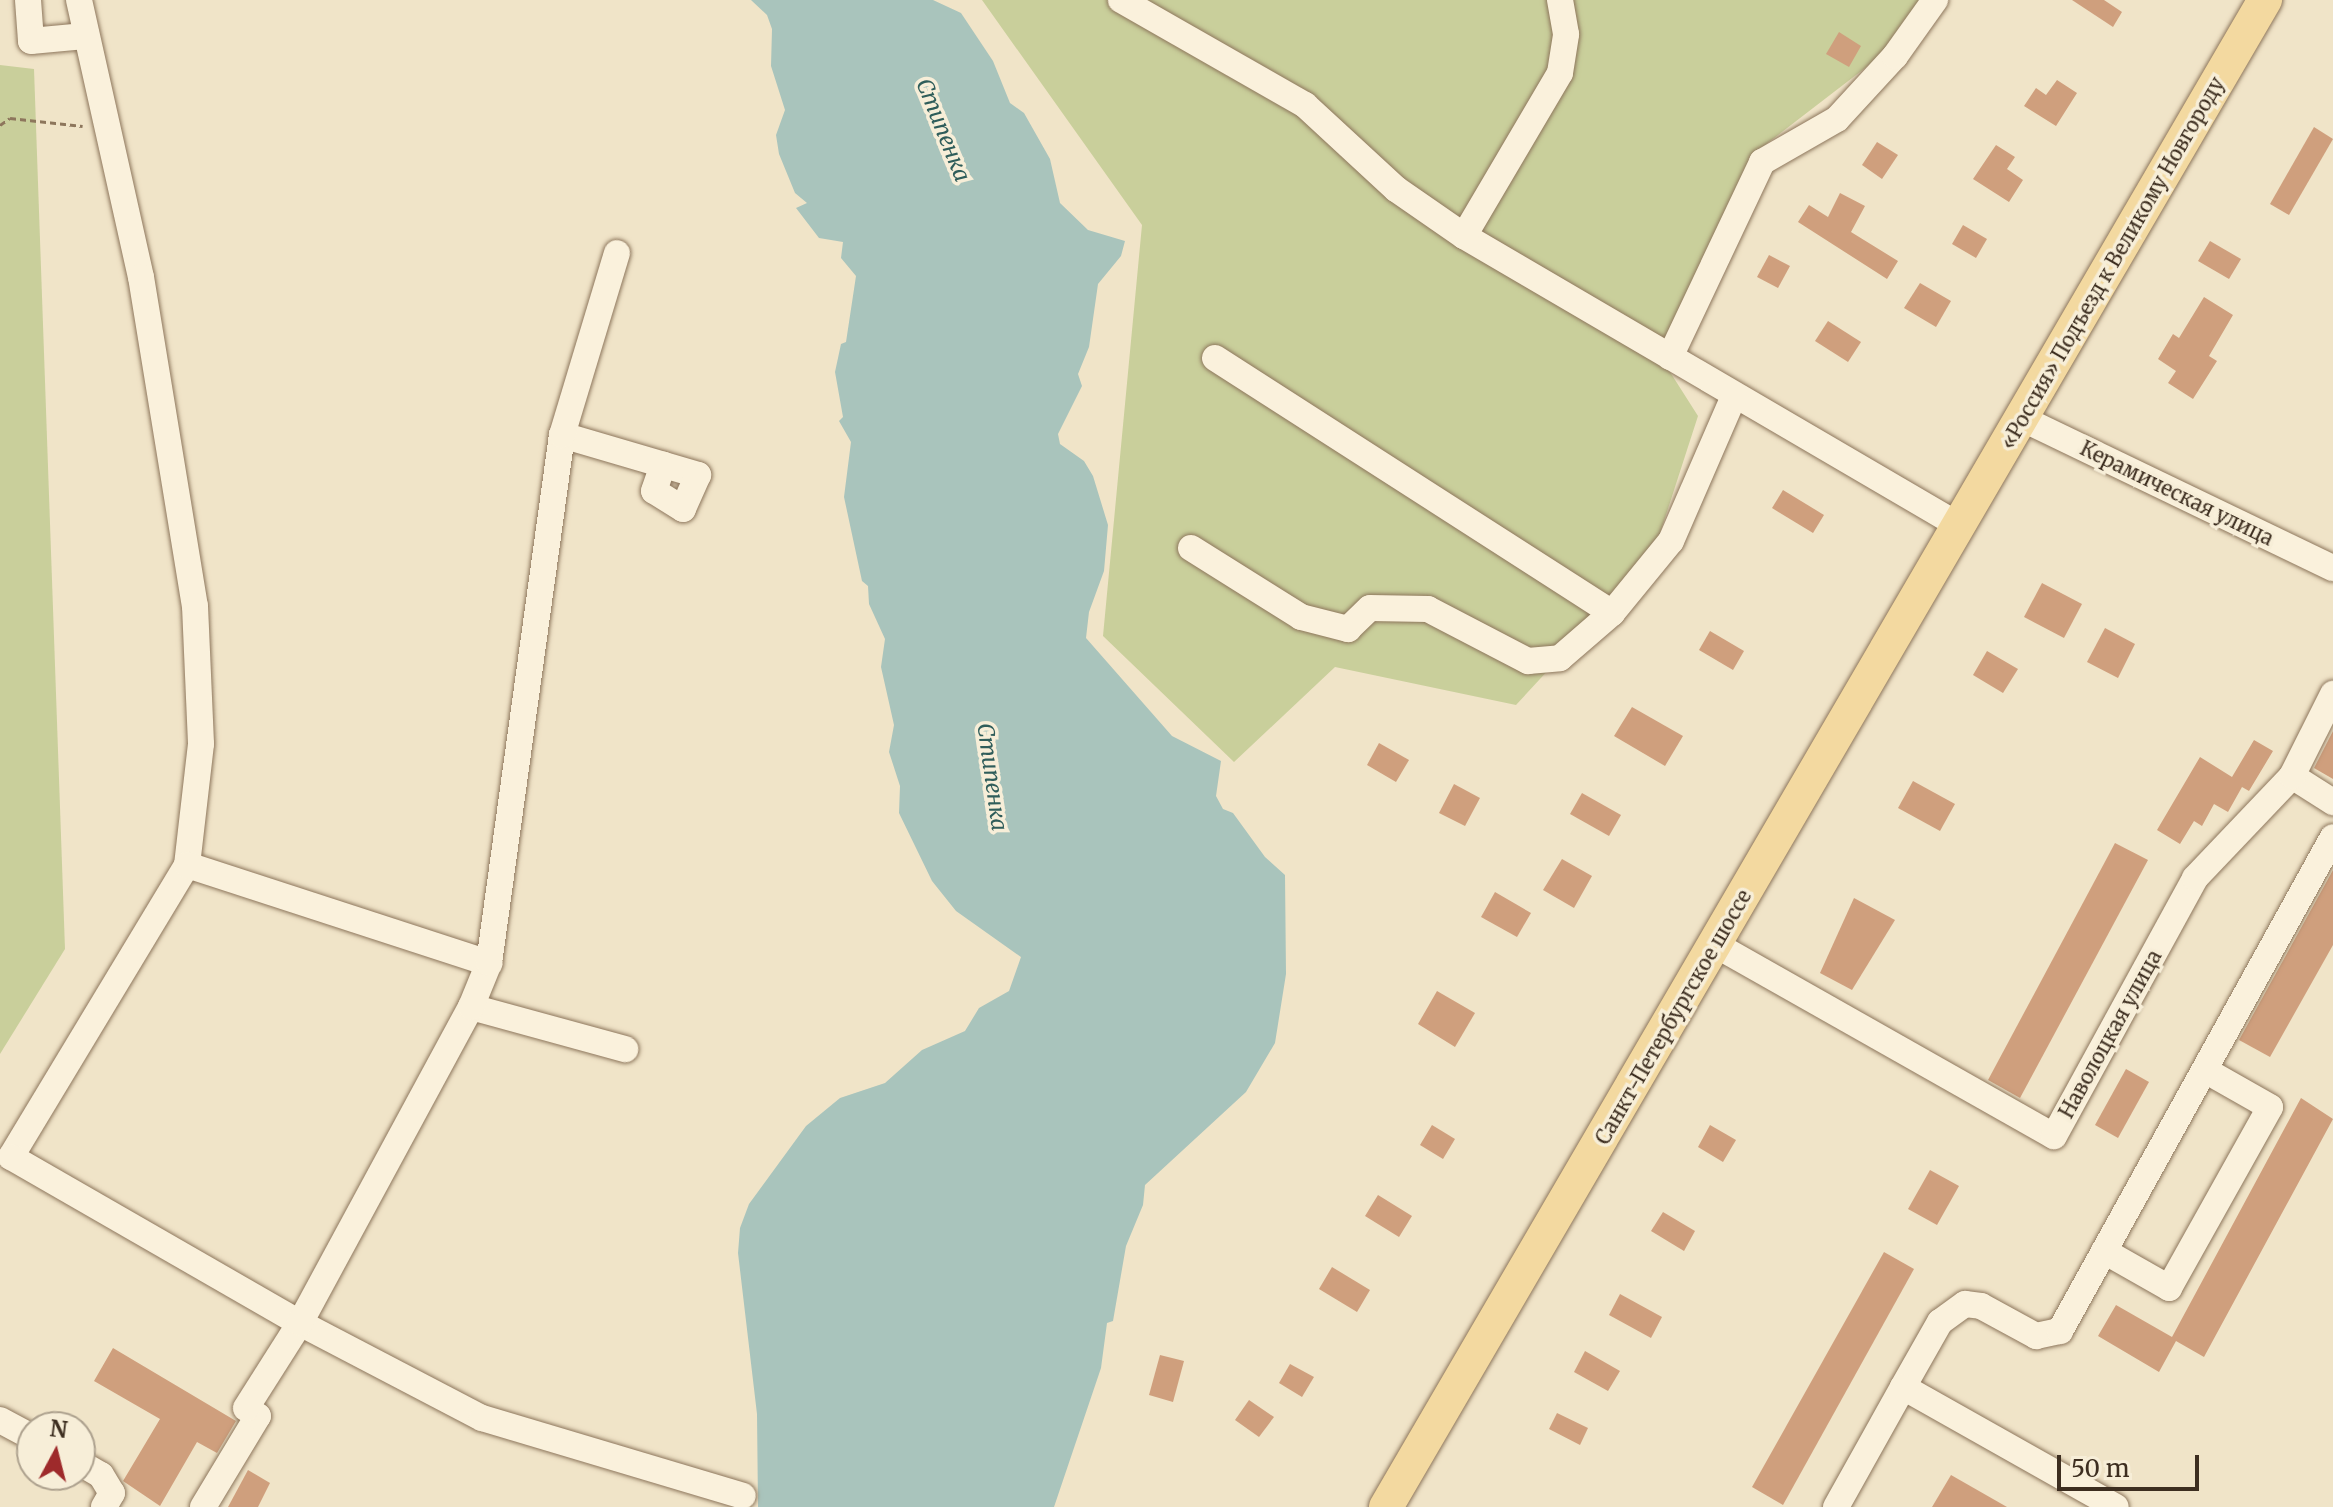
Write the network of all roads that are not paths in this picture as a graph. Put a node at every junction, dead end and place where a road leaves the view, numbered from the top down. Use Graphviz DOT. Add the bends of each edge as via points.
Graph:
graph roads {
  1 [pos="28,0"];
  2 [pos="79,0"];
  3 [pos="1121,0"];
  4 [pos="1560,0"];
  5 [pos="1935,0"];
  6 [pos="2265,0"];
  7 [pos="85,36"];
  8 [pos="1464,236"];
  9 [pos="617,253"];
  10 [pos="1670,357"];
  11 [pos="1215,358"];
  12 [pos="1734,396"];
  13 [pos="2021,418"];
  14 [pos="562,435"];
  15 [pos="663,465"];
  16 [pos="1958,525"];
  17 [pos="1191,548"];
  18 [pos="2333,568"];
  19 [pos="1612,613"];
  20 [pos="2333,694"];
  21 [pos="2292,776"];
  22 [pos="2333,802"];
  23 [pos="2333,837"];
  24 [pos="187,865"];
  25 [pos="1716,945"];
  26 [pos="489,963"];
  27 [pos="471,1007"];
  28 [pos="625,1049"];
  29 [pos="2205,1070"];
  30 [pos="2104,1251"];
  31 [pos="300,1323"];
  32 [pos="1903,1387"];
  33 [pos="96,1472"];
  34 [pos="743,1496"];
  35 [pos="104,1507"];
  36 [pos="203,1507"];
  37 [pos="1386,1507"];
  38 [pos="1836,1507"];
  39 [pos="2116,1507"];
  1 -- 7 [label="street" via="31,41"];
  2 -- 7 [label="street"];
  3 -- 8 [label="street" via="1305,105 1396,189"];
  4 -- 8 [label="street" via="1566,34 1560,73"];
  5 -- 10 [label="street" via="1895,56 1837,119 1762,162"];
  6 -- 13 [label="main road, «Россия» Подъезд к Великому Новгороду"];
  7 -- 24 [label="street" via="141,277 195,606 201,744"];
  8 -- 10 [label="street"];
  9 -- 14 [label="street"];
  10 -- 12 [label="street"];
  11 -- 19 [label="street"];
  12 -- 16 [label="street"];
  12 -- 19 [label="street" via="1671,541"];
  13 -- 16 [label="main road, «Россия» Подъезд к Великому Новгороду"];
  13 -- 18 [label="street, Керамическая улица"];
  14 -- 15 [label="street"];
  14 -- 26 [label="street"];
  16 -- 25 [label="main road, Санкт-Петербургское шоссе"];
  17 -- 19 [label="street" via="1301,617 1348,629 1370,608 1428,609 1528,661 1560,658"];
  20 -- 21 [label="street, Наволоцкая улица"];
  21 -- 22 [label="street"];
  21 -- 25 [label="street, Наволоцкая улица" via="2195,878 2054,1136"];
  23 -- 29 [label="street"];
  24 -- 26 [label="street"];
  24 -- 31 [label="street" via="11,1157"];
  25 -- 37 [label="main road, Санкт-Петербургское шоссе"];
  26 -- 27 [label="street"];
  27 -- 28 [label="street"];
  27 -- 31 [label="street"];
  29 -- 30 [label="street"];
  29 -- 30 [label="street" via="2270,1107 2169,1288"];
  30 -- 32 [label="street" via="2053,1336 2036,1336 1981,1306 1965,1304 1940,1322"];
  31 -- 34 [label="street" via="482,1418"];
  31 -- 36 [label="street" via="246,1408 258,1416"];
  32 -- 38 [label="street"];
  32 -- 39 [label="street"];
  33 -- 35 [label="street" via="112,1493"];
}
